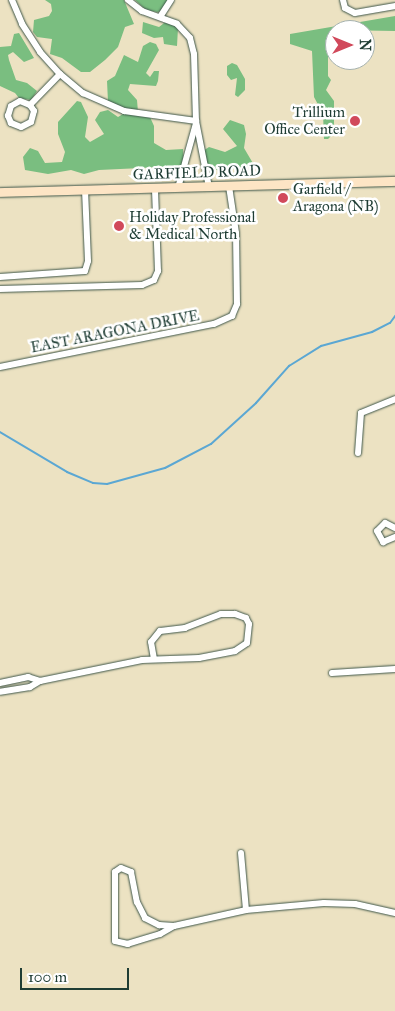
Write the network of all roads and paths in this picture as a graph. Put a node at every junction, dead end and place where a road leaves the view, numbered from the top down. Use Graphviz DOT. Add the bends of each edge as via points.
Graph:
graph roads {
  1 [pos="12,0"];
  2 [pos="128,0"];
  3 [pos="170,0"];
  4 [pos="343,0"];
  5 [pos="395,6"];
  6 [pos="160,16"];
  7 [pos="60,74"];
  8 [pos="30,105"];
  9 [pos="196,122"];
  10 [pos="395,181"];
  11 [pos="228,186"];
  12 [pos="209,187"];
  13 [pos="155,188"];
  14 [pos="178,188"];
  15 [pos="85,190"];
  16 [pos="0,192"];
  17 [pos="0,277"];
  18 [pos="0,289"];
  19 [pos="0,367"];
  20 [pos="395,400"];
  21 [pos="358,453"];
  22 [pos="395,527"];
  23 [pos="395,537"];
  24 [pos="154,659"];
  25 [pos="395,670"];
  26 [pos="332,673"];
  27 [pos="40,681"];
  28 [pos="0,683"];
  29 [pos="0,692"];
  30 [pos="241,853"];
  31 [pos="246,910"];
  32 [pos="395,914"];
  33 [pos="174,926"];
  1 -- 7 [label="street" via="28,34"];
  2 -- 6 [label="street" via="142,11"];
  3 -- 6 [label="street"];
  4 -- 5 [label="street" via="345,8 355,14"];
  6 -- 9 [label="street" via="183,28 192,43"];
  7 -- 8 [label="street"];
  7 -- 9 [label="street" via="94,99 124,111"];
  8 -- 8 [label="street" via="20,101 10,106 8,116 14,126 25,127 31,122 34,111"];
  9 -- 12 [label="street"];
  9 -- 14 [label="street"];
  10 -- 11 [label="main road, GARFIELD ROAD"];
  11 -- 12 [label="main road, GARFIELD ROAD"];
  11 -- 19 [label="street, EAST ARAGONA DRIVE" via="236,233 238,304 232,316 214,324"];
  12 -- 14 [label="main road, GARFIELD ROAD"];
  13 -- 14 [label="main road, GARFIELD ROAD"];
  13 -- 15 [label="main road, GARFIELD ROAD"];
  13 -- 18 [label="street" via="158,271 154,280 142,285"];
  15 -- 16 [label="main road, GARFIELD ROAD"];
  15 -- 17 [label="street" via="88,261 85,271"];
  20 -- 21 [label="street" via="361,413"];
  22 -- 23 [label="street" via="382,524 377,534 383,542"];
  24 -- 24 [label="street" via="200,658 235,651 247,643 249,624 246,618 221,614 185,628 160,631 152,642"];
  24 -- 27 [label="street"];
  25 -- 26 [label="street"];
  27 -- 28 [label="street" via="28,678"];
  27 -- 29 [label="street" via="30,687"];
  30 -- 31 [label="street"];
  31 -- 32 [label="street" via="340,902"];
  31 -- 33 [label="street"];
  33 -- 33 [label="street" via="128,944 115,941 115,872 121,868 131,872 137,902 145,918 159,925"];
}
